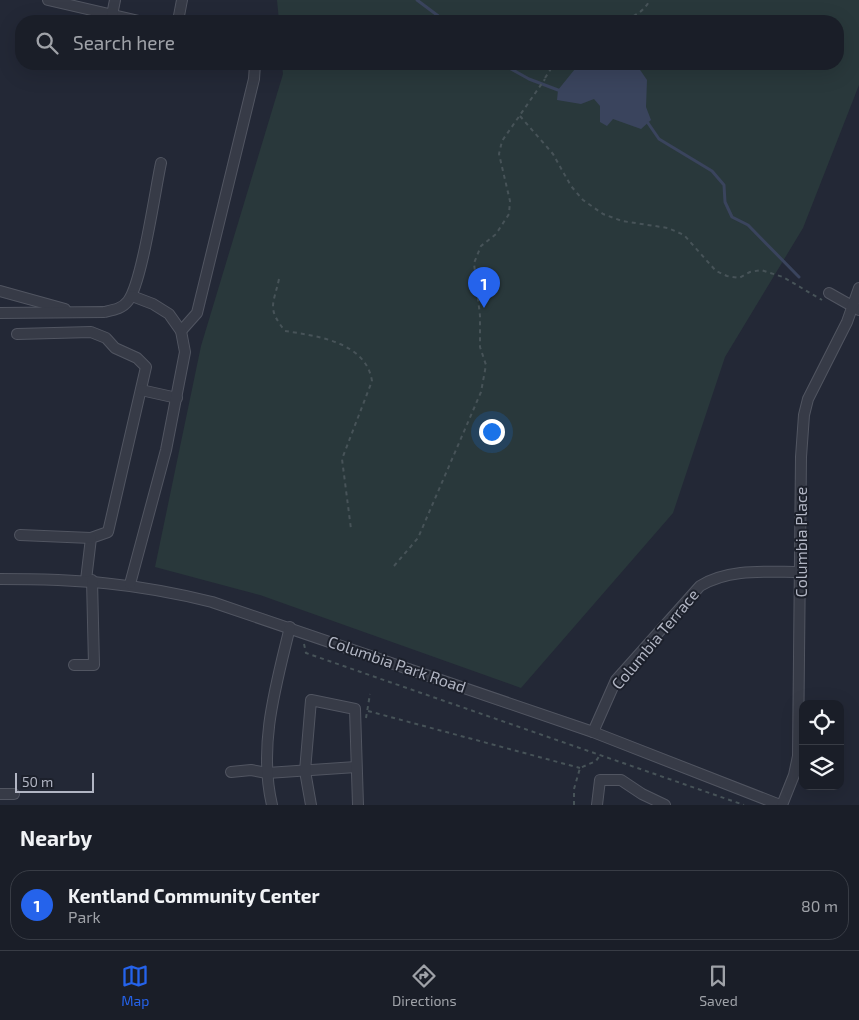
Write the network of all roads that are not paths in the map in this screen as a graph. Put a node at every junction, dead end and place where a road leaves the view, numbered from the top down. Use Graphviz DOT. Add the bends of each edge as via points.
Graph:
graph roads {
  1 [pos="48,0"];
  2 [pos="115,0"];
  3 [pos="182,0"];
  4 [pos="77,3"];
  5 [pos="112,15"];
  6 [pos="179,15"];
  7 [pos="255,70"];
  8 [pos="161,163"];
  9 [pos="859,288"];
  10 [pos="0,291"];
  11 [pos="829,294"];
  12 [pos="132,296"];
  13 [pos="855,308"];
  14 [pos="78,312"];
  15 [pos="0,313"];
  16 [pos="181,331"];
  17 [pos="17,334"];
  18 [pos="141,390"];
  19 [pos="178,398"];
  20 [pos="20,535"];
  21 [pos="91,538"];
  22 [pos="800,572"];
  23 [pos="0,579"];
  24 [pos="89,580"];
  25 [pos="130,584"];
  26 [pos="290,627"];
  27 [pos="74,665"];
  28 [pos="593,732"];
  29 [pos="356,767"];
  30 [pos="305,771"];
  31 [pos="231,772"];
  32 [pos="267,774"];
  33 [pos="0,794"];
  34 [pos="14,794"];
  35 [pos="642,800"];
  36 [pos="272,805"];
  37 [pos="311,805"];
  38 [pos="358,805"];
  39 [pos="596,805"];
  40 [pos="664,805"];
  41 [pos="781,805"];
  1 -- 4 [label="street"];
  2 -- 5 [label="street"];
  3 -- 6 [label="street"];
  4 -- 5 [label="street"];
  7 -- 16 [label="street" via="197,313"];
  8 -- 12 [label="street"];
  9 -- 13 [label="street, Columbia Place"];
  10 -- 14 [label="street"];
  11 -- 13 [label="street"];
  12 -- 14 [label="street" via="118,310"];
  12 -- 16 [label="street" via="168,314"];
  13 -- 22 [label="street, Columbia Place" via="815,383 804,415"];
  14 -- 15 [label="street"];
  16 -- 19 [label="street" via="186,352"];
  17 -- 18 [label="street" via="91,332 106,338 115,348 137,358 146,367"];
  18 -- 19 [label="street"];
  18 -- 21 [label="street" via="108,532"];
  19 -- 25 [label="street"];
  20 -- 21 [label="street"];
  21 -- 24 [label="street"];
  22 -- 28 [label="street, Columbia Terrace" via="734,574 700,586 616,680"];
  22 -- 41 [label="street, Columbia Place" via="798,756 794,776"];
  23 -- 24 [label="street, Columbia Park Road"];
  24 -- 25 [label="street, Columbia Park Road"];
  24 -- 27 [label="street" via="94,665"];
  25 -- 26 [label="street, Columbia Park Road" via="212,602"];
  26 -- 28 [label="street, Columbia Park Road"];
  26 -- 32 [label="street" via="269,719"];
  28 -- 41 [label="street, Columbia Park Road"];
  29 -- 30 [label="street"];
  29 -- 30 [label="street" via="355,710 311,700"];
  29 -- 38 [label="street"];
  30 -- 32 [label="street"];
  30 -- 37 [label="street"];
  31 -- 32 [label="street" via="251,770"];
  32 -- 36 [label="street"];
  33 -- 34 [label="street"];
  35 -- 39 [label="street" via="621,780 600,780"];
  35 -- 40 [label="street"];
}
